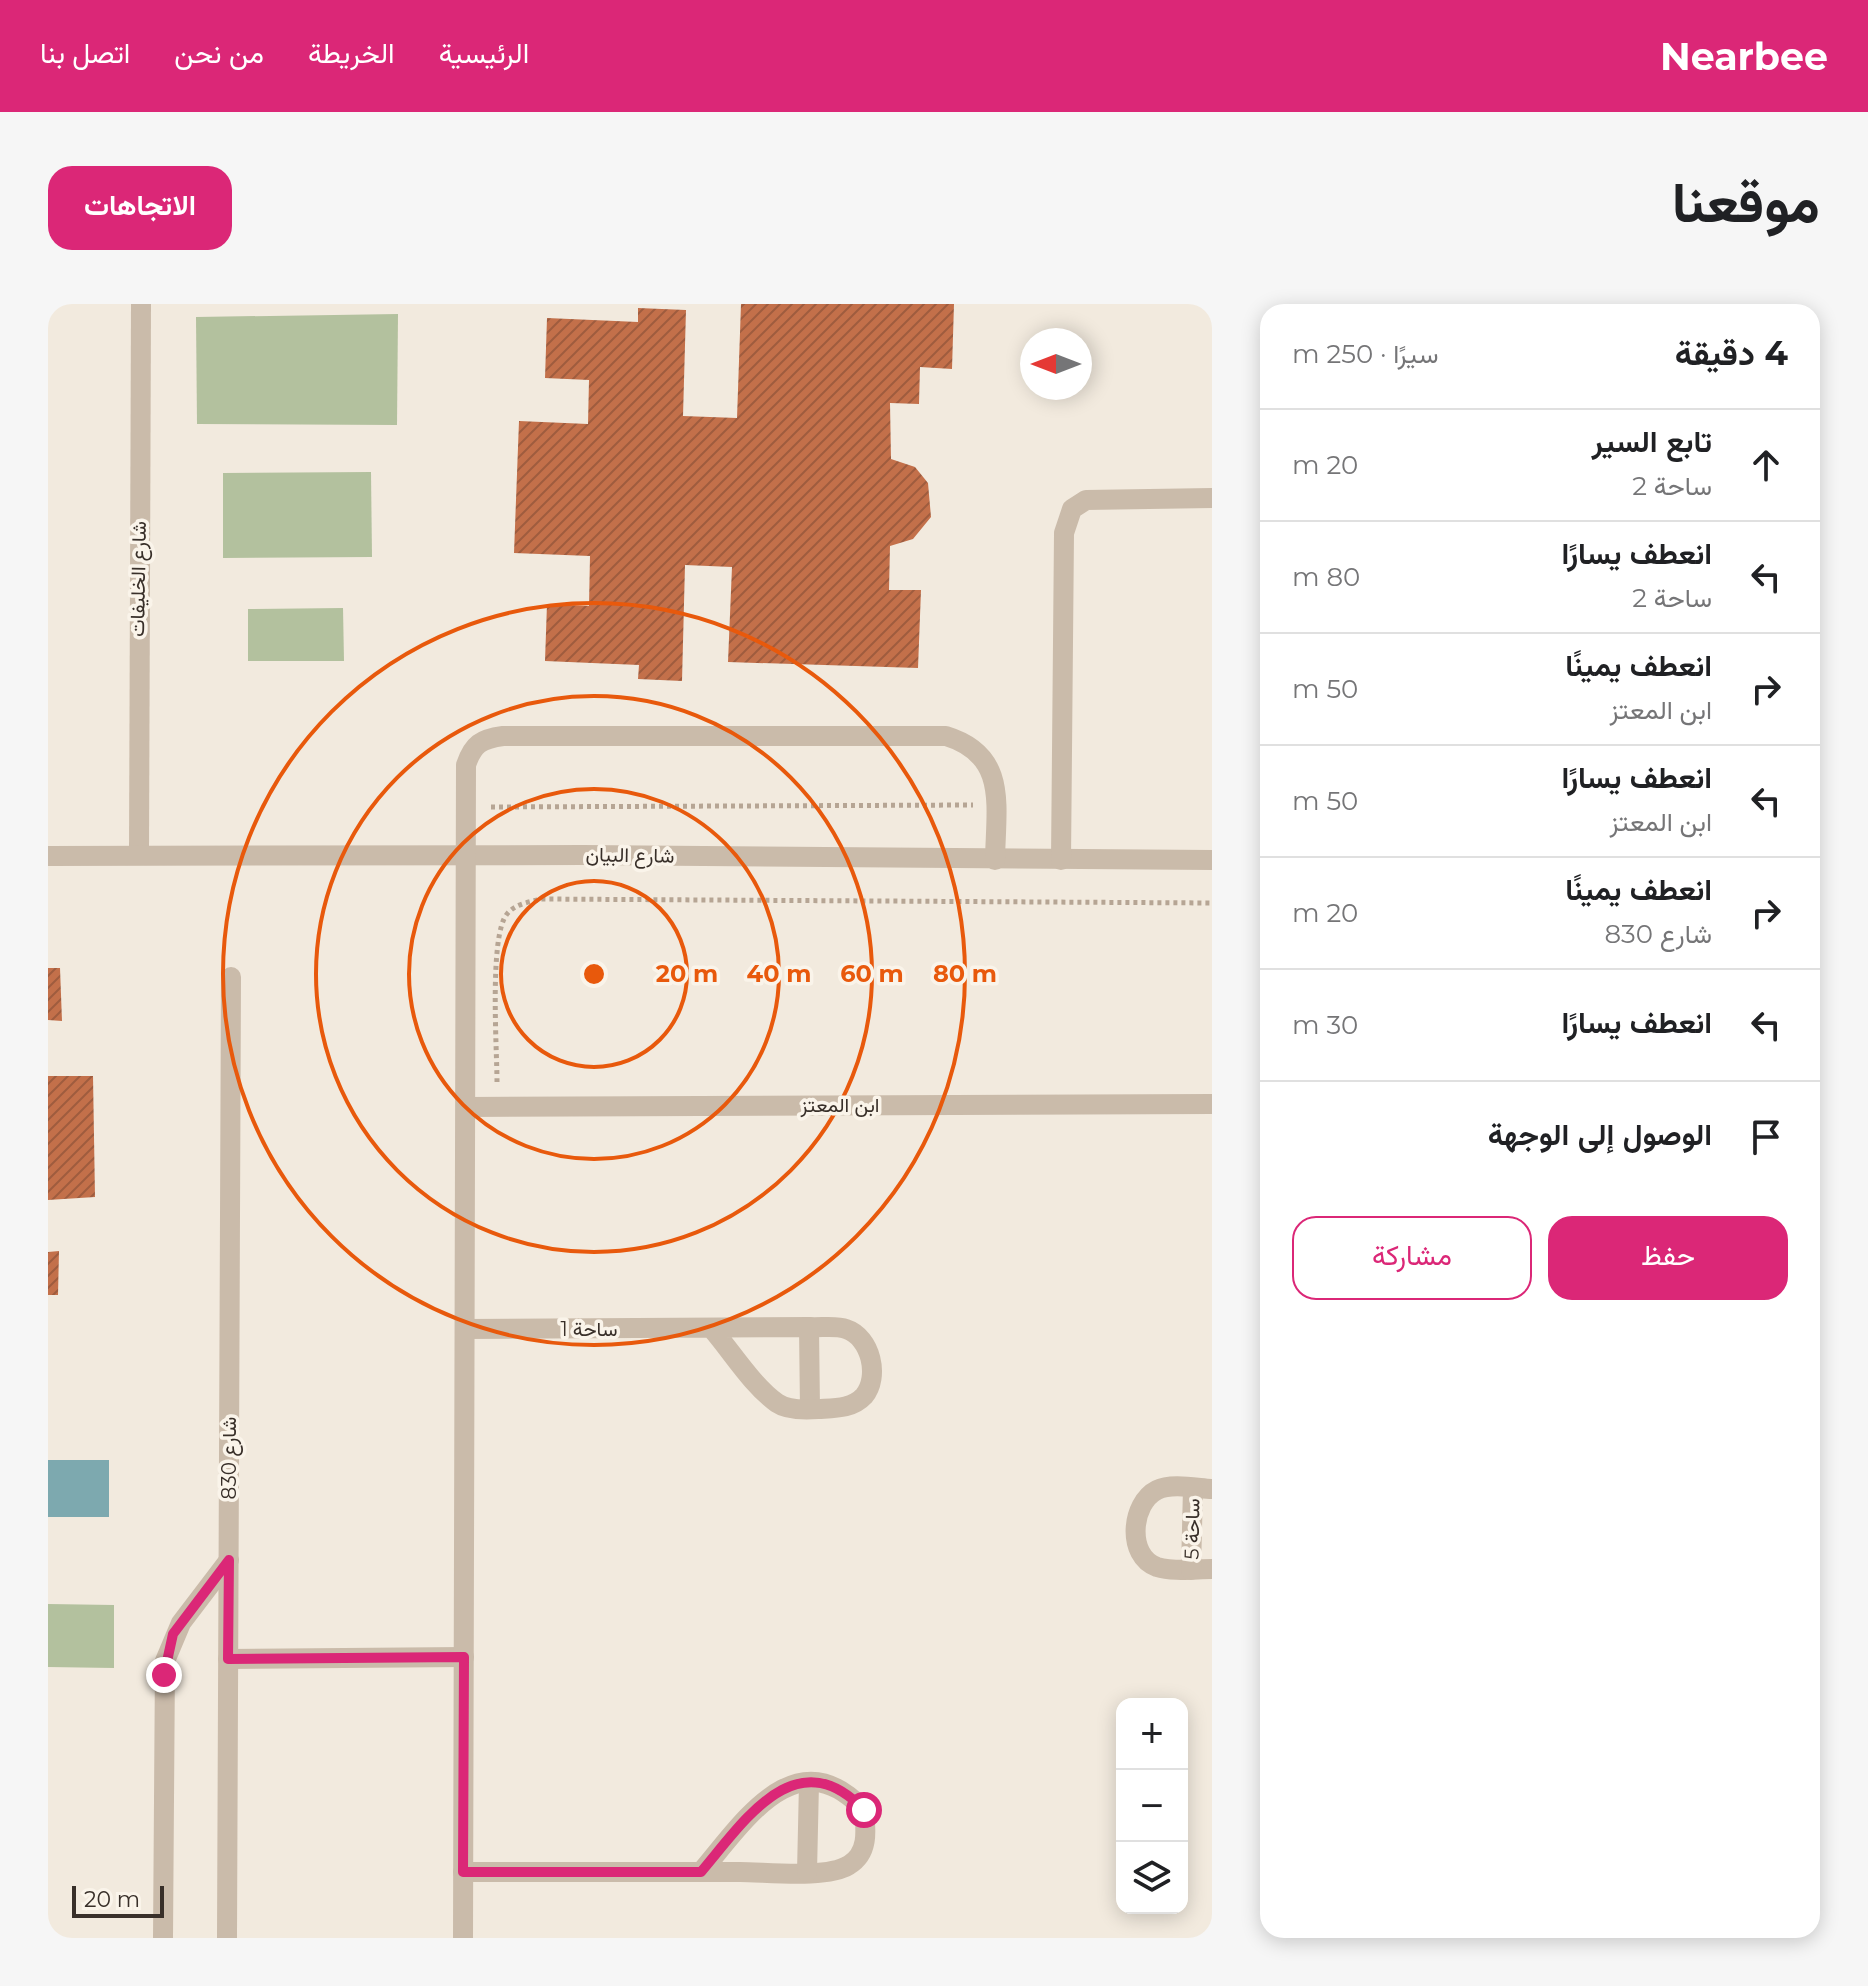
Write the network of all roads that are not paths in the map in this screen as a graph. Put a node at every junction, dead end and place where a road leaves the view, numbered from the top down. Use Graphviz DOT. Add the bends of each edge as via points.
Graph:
graph roads {
  1 [pos="141,304"];
  2 [pos="1212,498"];
  3 [pos="139,854"];
  4 [pos="466,855"];
  5 [pos="48,856"];
  6 [pos="995,860"];
  7 [pos="1061,860"];
  8 [pos="1212,860"];
  9 [pos="231,977"];
  10 [pos="1212,1104"];
  11 [pos="467,1107"];
  12 [pos="809,1327"];
  13 [pos="466,1329"];
  14 [pos="712,1329"];
  15 [pos="810,1409"];
  16 [pos="1203,1488"];
  17 [pos="229,1560"];
  18 [pos="1202,1569"];
  19 [pos="464,1657"];
  20 [pos="228,1659"];
  21 [pos="809,1783"];
  22 [pos="463,1872"];
  23 [pos="701,1872"];
  24 [pos="807,1872"];
  25 [pos="163,1938"];
  26 [pos="227,1938"];
  27 [pos="463,1938"];
  1 -- 3 [label="street, شارع الخليفات"];
  2 -- 7 [label="street" via="1086,500 1067,516"];
  3 -- 4 [label="street, شارع البيان"];
  3 -- 5 [label="street, شارع البيان"];
  4 -- 6 [label="street, شارع البيان"];
  4 -- 6 [label="street" via="466,765 483,739 946,736 969,743 989,762 996,805"];
  4 -- 11 [label="street"];
  6 -- 7 [label="street, شارع البيان"];
  7 -- 8 [label="street, شارع البيان"];
  9 -- 17 [label="street, شارع 830"];
  10 -- 11 [label="street, ابن المعتز"];
  11 -- 13 [label="street"];
  12 -- 14 [label="street, ساحة 1"];
  12 -- 15 [label="street"];
  12 -- 15 [label="street, ساحة 1" via="846,1329 860,1339 873,1371 863,1398 845,1408"];
  13 -- 14 [label="street, ساحة 1"];
  13 -- 19 [label="street"];
  14 -- 15 [label="street, ساحة 1" via="777,1403"];
  16 -- 18 [label="street, ساحة 5"];
  16 -- 18 [label="street, ساحة 5" via="1164,1488 1147,1497 1135,1529 1151,1564"];
  17 -- 20 [label="street, شارع 830"];
  17 -- 25 [label="street" via="181,1623 165,1661"];
  19 -- 20 [label="street"];
  19 -- 22 [label="street"];
  20 -- 26 [label="street, شارع 830"];
  21 -- 23 [label="street" via="789,1785 762,1801"];
  21 -- 24 [label="street"];
  21 -- 24 [label="street" via="826,1784 855,1801 864,1810 866,1829 864,1849 847,1867"];
  22 -- 23 [label="street"];
  22 -- 27 [label="street"];
  23 -- 24 [label="street"];
}
